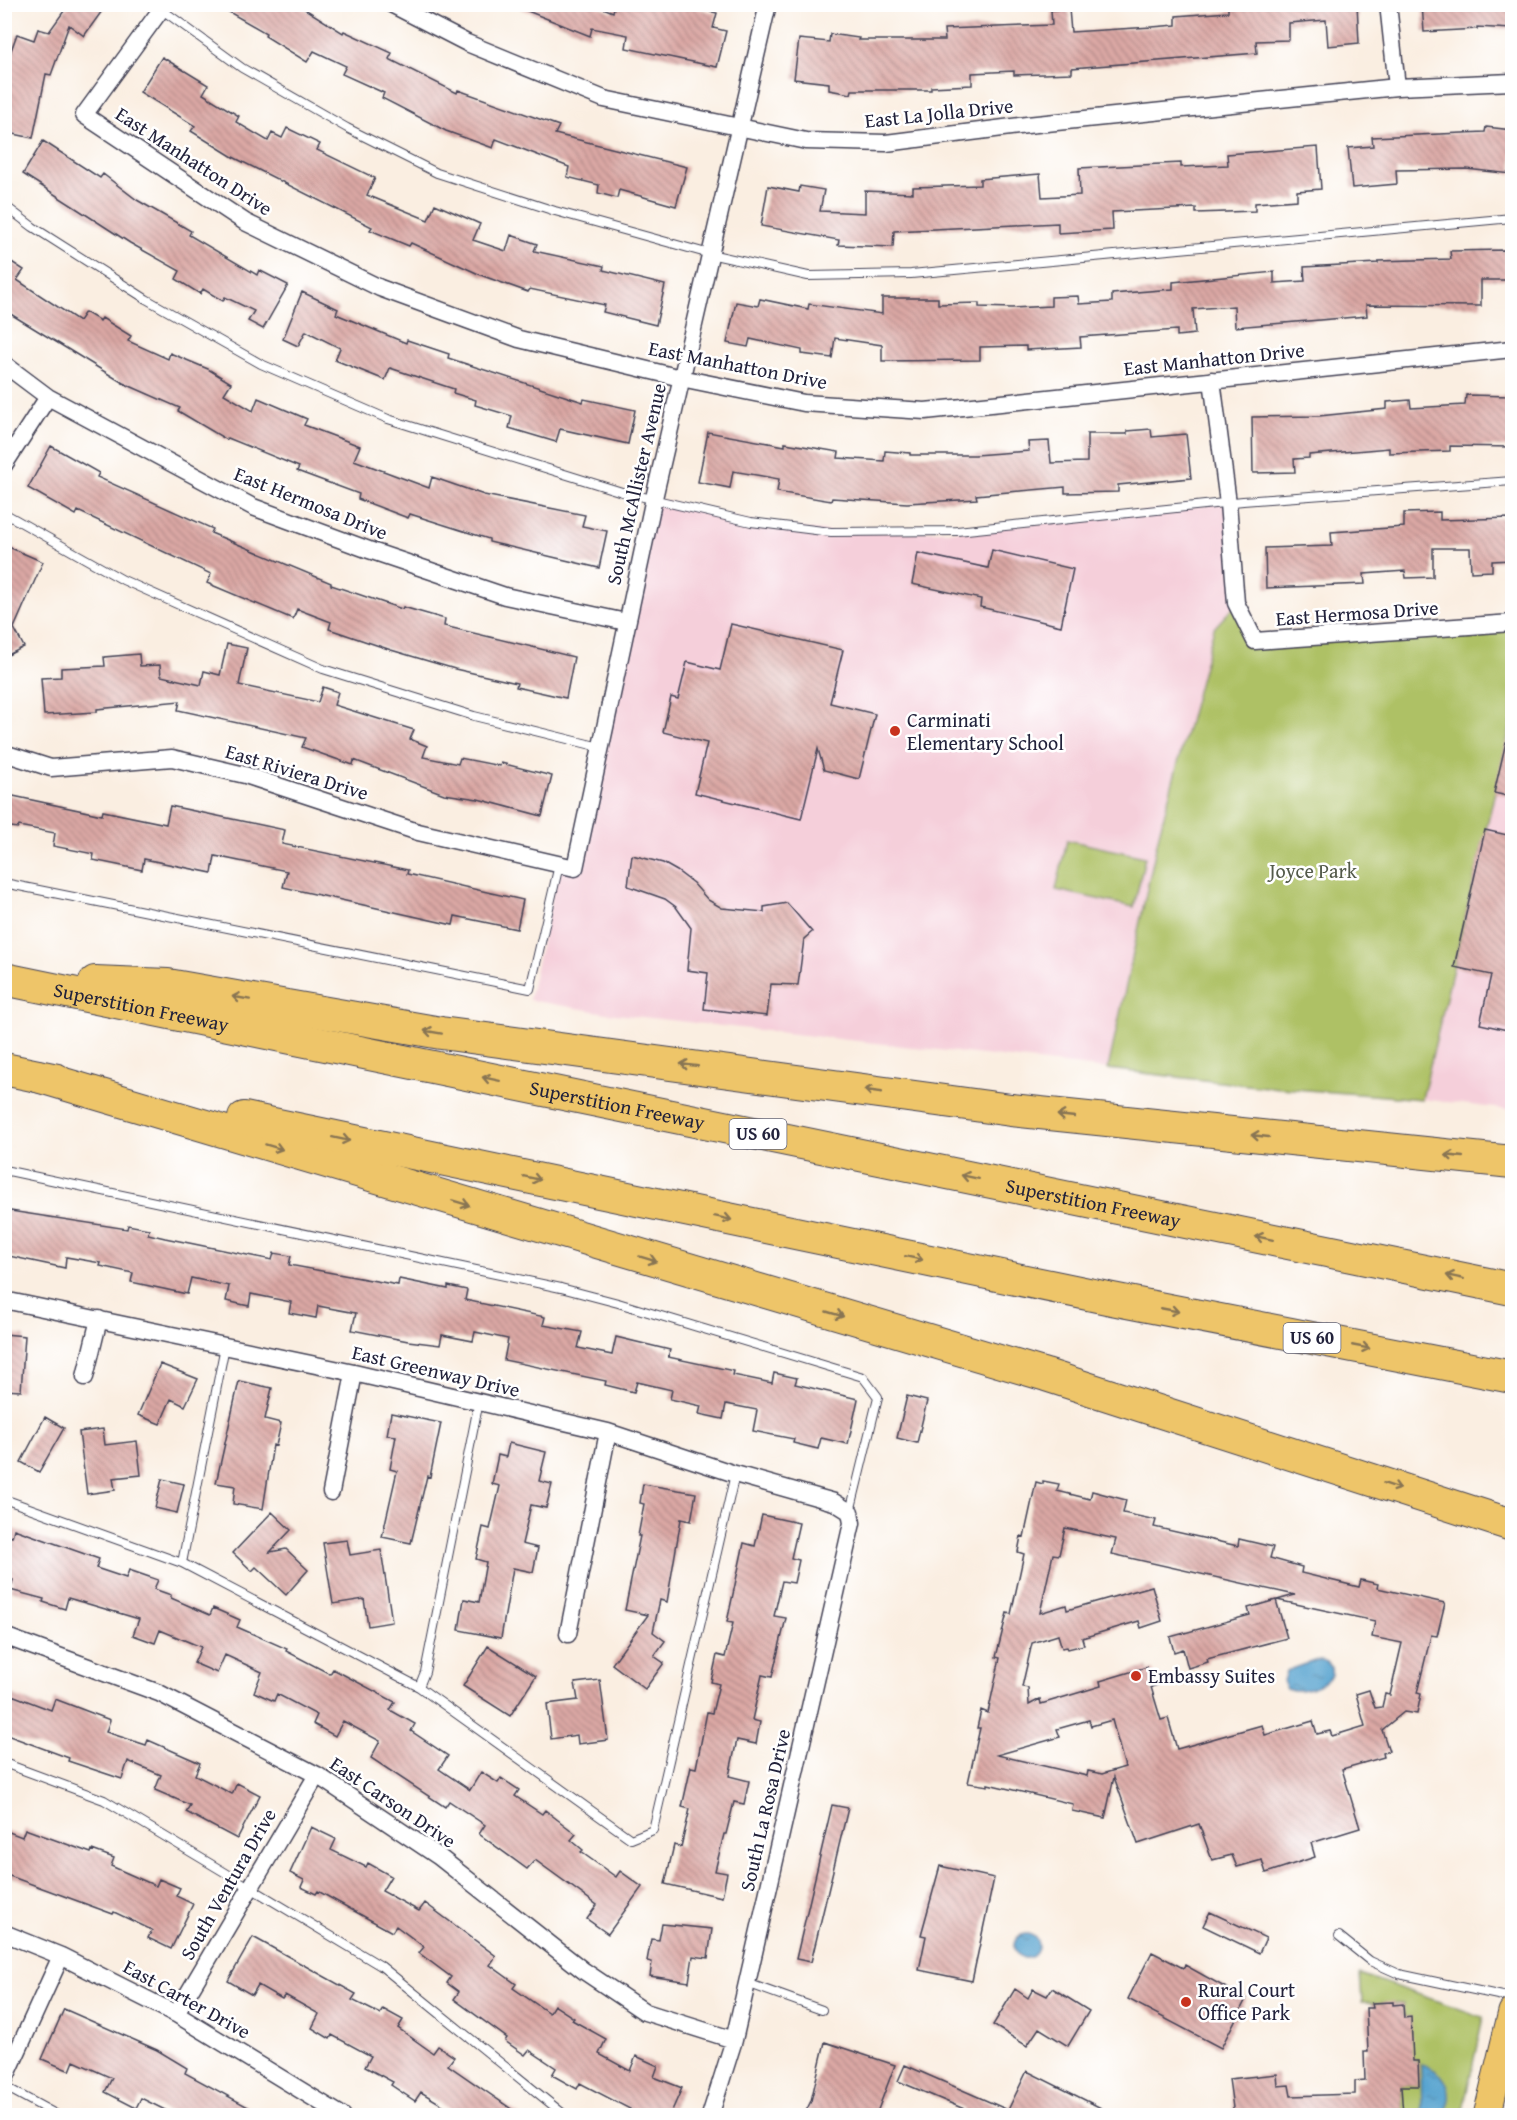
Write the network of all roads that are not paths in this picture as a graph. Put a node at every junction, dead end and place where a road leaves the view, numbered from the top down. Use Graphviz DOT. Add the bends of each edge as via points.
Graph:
graph roads {
  1 [pos="392,4"];
  2 [pos="768,4"];
  3 [pos="1388,4"];
  4 [pos="161,6"];
  5 [pos="1512,82"];
  6 [pos="1397,87"];
  7 [pos="739,129"];
  8 [pos="4,206"];
  9 [pos="1512,218"];
  10 [pos="710,254"];
  11 [pos="1512,349"];
  12 [pos="4,364"];
  13 [pos="681,378"];
  14 [pos="1212,380"];
  15 [pos="48,397"];
  16 [pos="4,465"];
  17 [pos="1512,480"];
  18 [pos="654,498"];
  19 [pos="1228,503"];
  20 [pos="4,513"];
  21 [pos="626,622"];
  22 [pos="1512,623"];
  23 [pos="600,747"];
  24 [pos="4,753"];
  25 [pos="567,867"];
  26 [pos="4,883"];
  27 [pos="4,979"];
  28 [pos="4,1069"];
  29 [pos="37,1076"];
  30 [pos="1512,1162"];
  31 [pos="4,1170"];
  32 [pos="1512,1289"];
  33 [pos="4,1300"];
  34 [pos="99,1319"];
  35 [pos="225,1346"];
  36 [pos="354,1373"];
  37 [pos="85,1377"];
  38 [pos="1512,1377"];
  39 [pos="479,1401"];
  40 [pos="608,1432"];
  41 [pos="735,1474"];
  42 [pos="331,1492"];
  43 [pos="4,1499"];
  44 [pos="850,1512"];
  45 [pos="1512,1525"];
  46 [pos="182,1563"];
  47 [pos="568,1635"];
  48 [pos="4,1636"];
  49 [pos="419,1687"];
  50 [pos="4,1763"];
  51 [pos="317,1775"];
  52 [pos="250,1887"];
  53 [pos="4,1933"];
  54 [pos="1339,1936"];
  55 [pos="61,1956"];
  56 [pos="747,1983"];
  57 [pos="1512,1998"];
  58 [pos="822,2010"];
  59 [pos="1512,2012"];
  60 [pos="176,2014"];
  61 [pos="734,2040"];
  62 [pos="4,2081"];
  63 [pos="4,2086"];
  64 [pos="59,2115"];
  65 [pos="343,2115"];
  66 [pos="567,2115"];
  67 [pos="710,2115"];
  68 [pos="1487,2115"];
  1 -- 7 [label="street, East La Jolla Drive" via="467,43 604,99"];
  2 -- 7 [label="street, South McAllister Avenue"];
  3 -- 6 [label="street"];
  4 -- 10 [label="lane" via="242,68 347,128 438,173 555,212"];
  4 -- 13 [label="street, East Manhatton Drive" via="84,115 245,222 380,288 519,339"];
  5 -- 6 [label="street, East La Jolla Drive"];
  6 -- 7 [label="street, East La Jolla Drive" via="886,143 806,141"];
  7 -- 10 [label="street, South McAllister Avenue"];
  8 -- 18 [label="lane" via="146,299 261,364 388,419 622,492"];
  9 -- 10 [label="lane" via="911,274 808,276"];
  10 -- 13 [label="street, South McAllister Avenue"];
  11 -- 14 [label="street, East Manhatton Drive"];
  12 -- 15 [label="street, East Hermosa Drive"];
  13 -- 14 [label="street, East Manhatton Drive" via="804,403 925,411"];
  13 -- 18 [label="street, South McAllister Avenue"];
  14 -- 19 [label="street, East Hermosa Drive"];
  15 -- 16 [label="street"];
  15 -- 21 [label="street, East Hermosa Drive" via="253,507 505,596"];
  17 -- 19 [label="lane"];
  18 -- 19 [label="lane" via="751,522 831,532 957,531"];
  18 -- 21 [label="street, South McAllister Avenue"];
  19 -- 22 [label="street, East Hermosa Drive" via="1236,603 1255,642"];
  20 -- 23 [label="lane" via="123,580 323,669 474,716"];
  21 -- 23 [label="street, South McAllister Avenue"];
  23 -- 25 [label="street, South McAllister Avenue"];
  24 -- 25 [label="street, East Riviera Drive" via="51,768 172,758 245,775 418,832"];
  25 -- 26 [label="lane" via="530,989"];
  30 -- 27 [label="highway, one-way" via="1011,1110 441,1033 168,985"];
  32 -- 27 [label="highway, Superstition Freeway / US 60, one-way"];
  28 -- 29 [label="highway, US 60"];
  29 -- 38 [label="highway, US 60, one-way" via="1112,1299"];
  29 -- 45 [label="highway, one-way" via="1046,1375"];
  31 -- 44 [label="lane" via="561,1288 863,1377 878,1396"];
  33 -- 34 [label="street, East Greenway Drive"];
  34 -- 35 [label="street, East Greenway Drive"];
  34 -- 37 [label="street"];
  35 -- 36 [label="street, East Greenway Drive"];
  35 -- 46 [label="lane"];
  36 -- 39 [label="street, East Greenway Drive"];
  36 -- 42 [label="street"];
  39 -- 40 [label="street, East Greenway Drive"];
  39 -- 49 [label="lane"];
  40 -- 41 [label="street, East Greenway Drive"];
  40 -- 47 [label="street"];
  41 -- 44 [label="street, East Greenway Drive" via="834,1502"];
  41 -- 49 [label="lane" via="653,1830 631,1839"];
  43 -- 46 [label="lane"];
  44 -- 56 [label="street, South La Rosa Drive" via="852,1523"];
  46 -- 49 [label="lane"];
  48 -- 51 [label="street, East Carson Drive" via="159,1693"];
  50 -- 52 [label="lane" via="105,1800"];
  51 -- 52 [label="street, South Ventura Drive"];
  51 -- 61 [label="street, East Carson Drive" via="438,1856 584,1971 645,2012"];
  52 -- 60 [label="street, South Ventura Drive"];
  52 -- 66 [label="lane" via="381,1966"];
  53 -- 55 [label="street, East Carter Drive"];
  54 -- 57 [label="lane" via="1370,1961 1399,1974"];
  55 -- 60 [label="street, East Carter Drive"];
  55 -- 62 [label="street"];
  56 -- 58 [label="lane"];
  56 -- 61 [label="street, South La Rosa Drive"];
  59 -- 68 [label="main road"];
  60 -- 65 [label="street, East Carter Drive"];
  61 -- 67 [label="street, South La Rosa Drive"];
  63 -- 64 [label="lane"];
}
